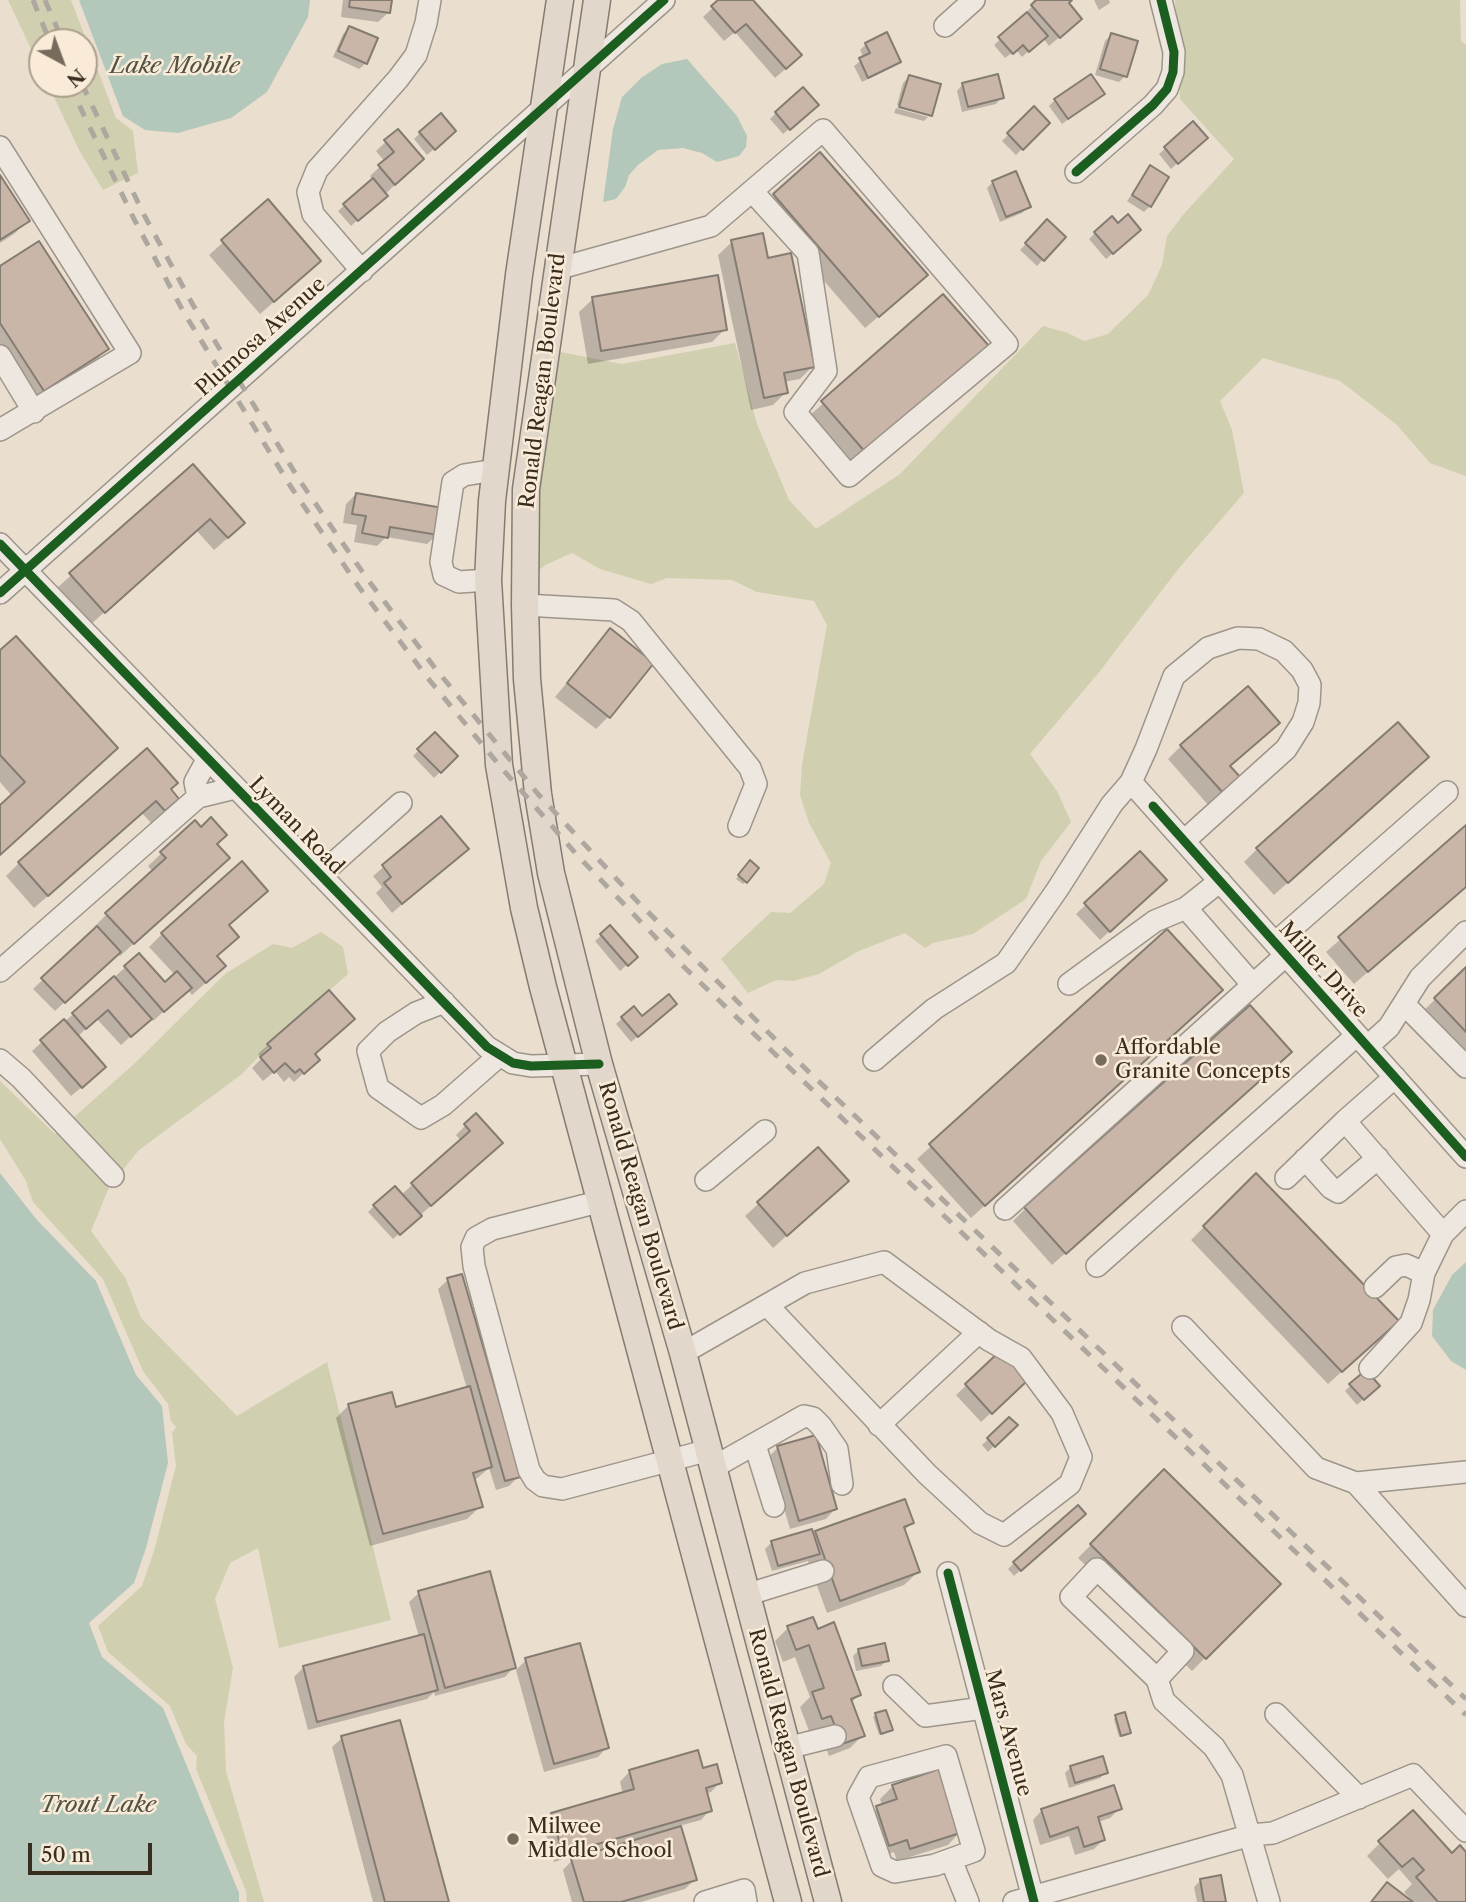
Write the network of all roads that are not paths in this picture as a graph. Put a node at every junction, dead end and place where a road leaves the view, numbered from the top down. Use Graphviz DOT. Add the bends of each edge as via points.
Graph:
graph roads {
  1 [pos="429,0"];
  2 [pos="560,0"];
  3 [pos="597,0"];
  4 [pos="664,0"];
  5 [pos="974,0"];
  6 [pos="1161,0"];
  7 [pos="945,26"];
  8 [pos="587,68"];
  9 [pos="543,106"];
  10 [pos="0,147"];
  11 [pos="1076,172"];
  12 [pos="752,191"];
  13 [pos="557,269"];
  14 [pos="362,271"];
  15 [pos="0,356"];
  16 [pos="34,412"];
  17 [pos="0,430"];
  18 [pos="495,470"];
  19 [pos="0,544"];
  20 [pos="26,570"];
  21 [pos="488,580"];
  22 [pos="0,593"];
  23 [pos="525,605"];
  24 [pos="208,760"];
  25 [pos="1130,782"];
  26 [pos="235,788"];
  27 [pos="1447,792"];
  28 [pos="198,797"];
  29 [pos="401,803"];
  30 [pos="739,826"];
  31 [pos="1184,841"];
  32 [pos="320,876"];
  33 [pos="1220,881"];
  34 [pos="1186,908"];
  35 [pos="1466,932"];
  36 [pos="1281,949"];
  37 [pos="0,971"];
  38 [pos="1069,984"];
  39 [pos="1253,985"];
  40 [pos="444,1002"];
  41 [pos="1404,1003"];
  42 [pos="1362,1041"];
  43 [pos="500,1055"];
  44 [pos="0,1060"];
  45 [pos="874,1060"];
  46 [pos="599,1064"];
  47 [pos="564,1066"];
  48 [pos="1466,1067"];
  49 [pos="1395,1077"];
  50 [pos="1345,1121"];
  51 [pos="765,1130"];
  52 [pos="1466,1157"];
  53 [pos="1378,1158"];
  54 [pos="1305,1159"];
  55 [pos="113,1176"];
  56 [pos="1286,1178"];
  57 [pos="706,1180"];
  58 [pos="602,1201"];
  59 [pos="1005,1209"];
  60 [pos="1466,1211"];
  61 [pos="1443,1234"];
  62 [pos="1097,1266"];
  63 [pos="1424,1273"];
  64 [pos="1375,1287"];
  65 [pos="767,1305"];
  66 [pos="1183,1328"];
  67 [pos="979,1332"];
  68 [pos="683,1353"];
  69 [pos="1370,1368"];
  70 [pos="880,1425"];
  71 [pos="755,1445"];
  72 [pos="711,1458"];
  73 [pos="670,1460"];
  74 [pos="1466,1472"];
  75 [pos="1356,1483"];
  76 [pos="842,1484"];
  77 [pos="774,1506"];
  78 [pos="823,1571"];
  79 [pos="948,1573"];
  80 [pos="746,1595"];
  81 [pos="1466,1605"];
  82 [pos="1157,1679"];
  83 [pos="894,1686"];
  84 [pos="984,1709"];
  85 [pos="1276,1714"];
  86 [pos="835,1736"];
  87 [pos="787,1748"];
  88 [pos="1359,1798"];
  89 [pos="1466,1831"];
  90 [pos="1251,1835"];
  91 [pos="951,1860"];
  92 [pos="1027,1900"];
  93 [pos="705,1902"];
  94 [pos="746,1902"];
  95 [pos="788,1902"];
  96 [pos="828,1902"];
  97 [pos="968,1902"];
  98 [pos="1269,1902"];
  1 -- 14 [label="street" via="416,55 317,170 308,192 313,214"];
  2 -- 9 [label="main road, Ronald Reagan Boulevard"];
  3 -- 8 [label="main road, Ronald Reagan Boulevard"];
  4 -- 8 [label="street, Plumosa Avenue"];
  5 -- 7 [label="street"];
  6 -- 11 [label="street" via="1174,52 1167,89"];
  8 -- 9 [label="street, Plumosa Avenue"];
  8 -- 13 [label="main road, Ronald Reagan Boulevard"];
  9 -- 14 [label="street, Plumosa Avenue"];
  9 -- 18 [label="main road, Ronald Reagan Boulevard"];
  10 -- 16 [label="street" via="130,353"];
  12 -- 12 [label="street" via="823,130 1007,344 849,476 795,412 826,371 808,253"];
  12 -- 13 [label="street" via="711,226"];
  13 -- 23 [label="main road, Ronald Reagan Boulevard" via="526,489"];
  14 -- 20 [label="street, Plumosa Avenue"];
  15 -- 16 [label="street"];
  16 -- 17 [label="street"];
  18 -- 21 [label="main road, Ronald Reagan Boulevard"];
  18 -- 21 [label="street" via="464,475 453,482 441,562 444,575 458,582"];
  19 -- 20 [label="street, Lyman Road"];
  20 -- 22 [label="street, Plumosa Avenue"];
  20 -- 24 [label="street, Lyman Road"];
  21 -- 47 [label="main road, Ronald Reagan Boulevard" via="499,765 524,908"];
  23 -- 30 [label="street" via="614,610 631,621 750,768 756,784"];
  23 -- 46 [label="main road, Ronald Reagan Boulevard" via="538,794 551,873"];
  24 -- 26 [label="street, Lyman Road"];
  24 -- 28 [label="street" via="195,782"];
  25 -- 31 [label="street, Miller Drive"];
  25 -- 31 [label="street" via="1174,676 1208,648 1238,638 1259,639 1284,651 1302,670 1310,685 1309,703 1286,749"];
  25 -- 45 [label="street" via="1006,963 934,1009"];
  26 -- 28 [label="street"];
  26 -- 32 [label="street, Lyman Road"];
  27 -- 36 [label="street"];
  28 -- 37 [label="street"];
  29 -- 32 [label="street"];
  31 -- 33 [label="street, Miller Drive"];
  32 -- 40 [label="street, Lyman Road"];
  33 -- 34 [label="street"];
  33 -- 36 [label="street, Miller Drive"];
  34 -- 38 [label="street" via="1155,921"];
  34 -- 39 [label="street"];
  35 -- 41 [label="street" via="1420,978"];
  36 -- 39 [label="street"];
  36 -- 42 [label="street, Miller Drive"];
  39 -- 59 [label="street"];
  40 -- 43 [label="street, Lyman Road"];
  40 -- 43 [label="street" via="416,1013 368,1051 378,1088 421,1118 443,1105"];
  41 -- 42 [label="street" via="1389,1027"];
  41 -- 48 [label="street"];
  42 -- 49 [label="street, Miller Drive"];
  42 -- 62 [label="street"];
  43 -- 47 [label="street, Lyman Road" via="522,1065"];
  44 -- 55 [label="street"];
  46 -- 47 [label="street, Lyman Road"];
  46 -- 68 [label="main road, Ronald Reagan Boulevard"];
  47 -- 58 [label="main road, Ronald Reagan Boulevard"];
  49 -- 50 [label="street"];
  49 -- 52 [label="street, Miller Drive"];
  50 -- 53 [label="street"];
  50 -- 54 [label="street"];
  51 -- 57 [label="street"];
  53 -- 54 [label="street" via="1338,1192"];
  53 -- 61 [label="street"];
  54 -- 56 [label="street"];
  58 -- 73 [label="main road, Ronald Reagan Boulevard"];
  58 -- 73 [label="street" via="484,1232 472,1247 474,1266 535,1480 562,1489"];
  60 -- 61 [label="street"];
  61 -- 63 [label="street"];
  63 -- 64 [label="street" via="1406,1265 1396,1267"];
  63 -- 69 [label="street" via="1411,1323"];
  65 -- 67 [label="street" via="805,1283 884,1262"];
  65 -- 68 [label="street"];
  65 -- 70 [label="street"];
  66 -- 75 [label="street" via="1317,1468"];
  67 -- 70 [label="street"];
  67 -- 70 [label="street" via="1021,1358 1062,1413 1081,1457 1070,1484 1004,1535 980,1523"];
  68 -- 72 [label="main road, Ronald Reagan Boulevard"];
  71 -- 72 [label="street"];
  71 -- 76 [label="street" via="804,1416 813,1418 837,1450"];
  71 -- 77 [label="street"];
  72 -- 73 [label="street"];
  72 -- 80 [label="main road, Ronald Reagan Boulevard"];
  73 -- 95 [label="main road, Ronald Reagan Boulevard"];
  74 -- 75 [label="street"];
  75 -- 81 [label="street"];
  78 -- 80 [label="street"];
  79 -- 84 [label="street, Mars Avenue"];
  80 -- 87 [label="main road, Ronald Reagan Boulevard"];
  82 -- 82 [label="street" via="1071,1597 1097,1570 1183,1650"];
  82 -- 90 [label="street" via="1164,1701 1214,1747 1232,1775"];
  83 -- 84 [label="street" via="925,1716"];
  84 -- 92 [label="street, Mars Avenue"];
  85 -- 88 [label="street"];
  86 -- 87 [label="street"];
  87 -- 96 [label="main road, Ronald Reagan Boulevard"];
  88 -- 89 [label="street" via="1413,1775"];
  88 -- 90 [label="street" via="1273,1833"];
  90 -- 92 [label="street"];
  90 -- 98 [label="street"];
  91 -- 91 [label="street" via="894,1872 882,1866 858,1797 869,1777 947,1756 974,1851"];
  91 -- 97 [label="street"];
  93 -- 94 [label="street" via="744,1890"];
}
